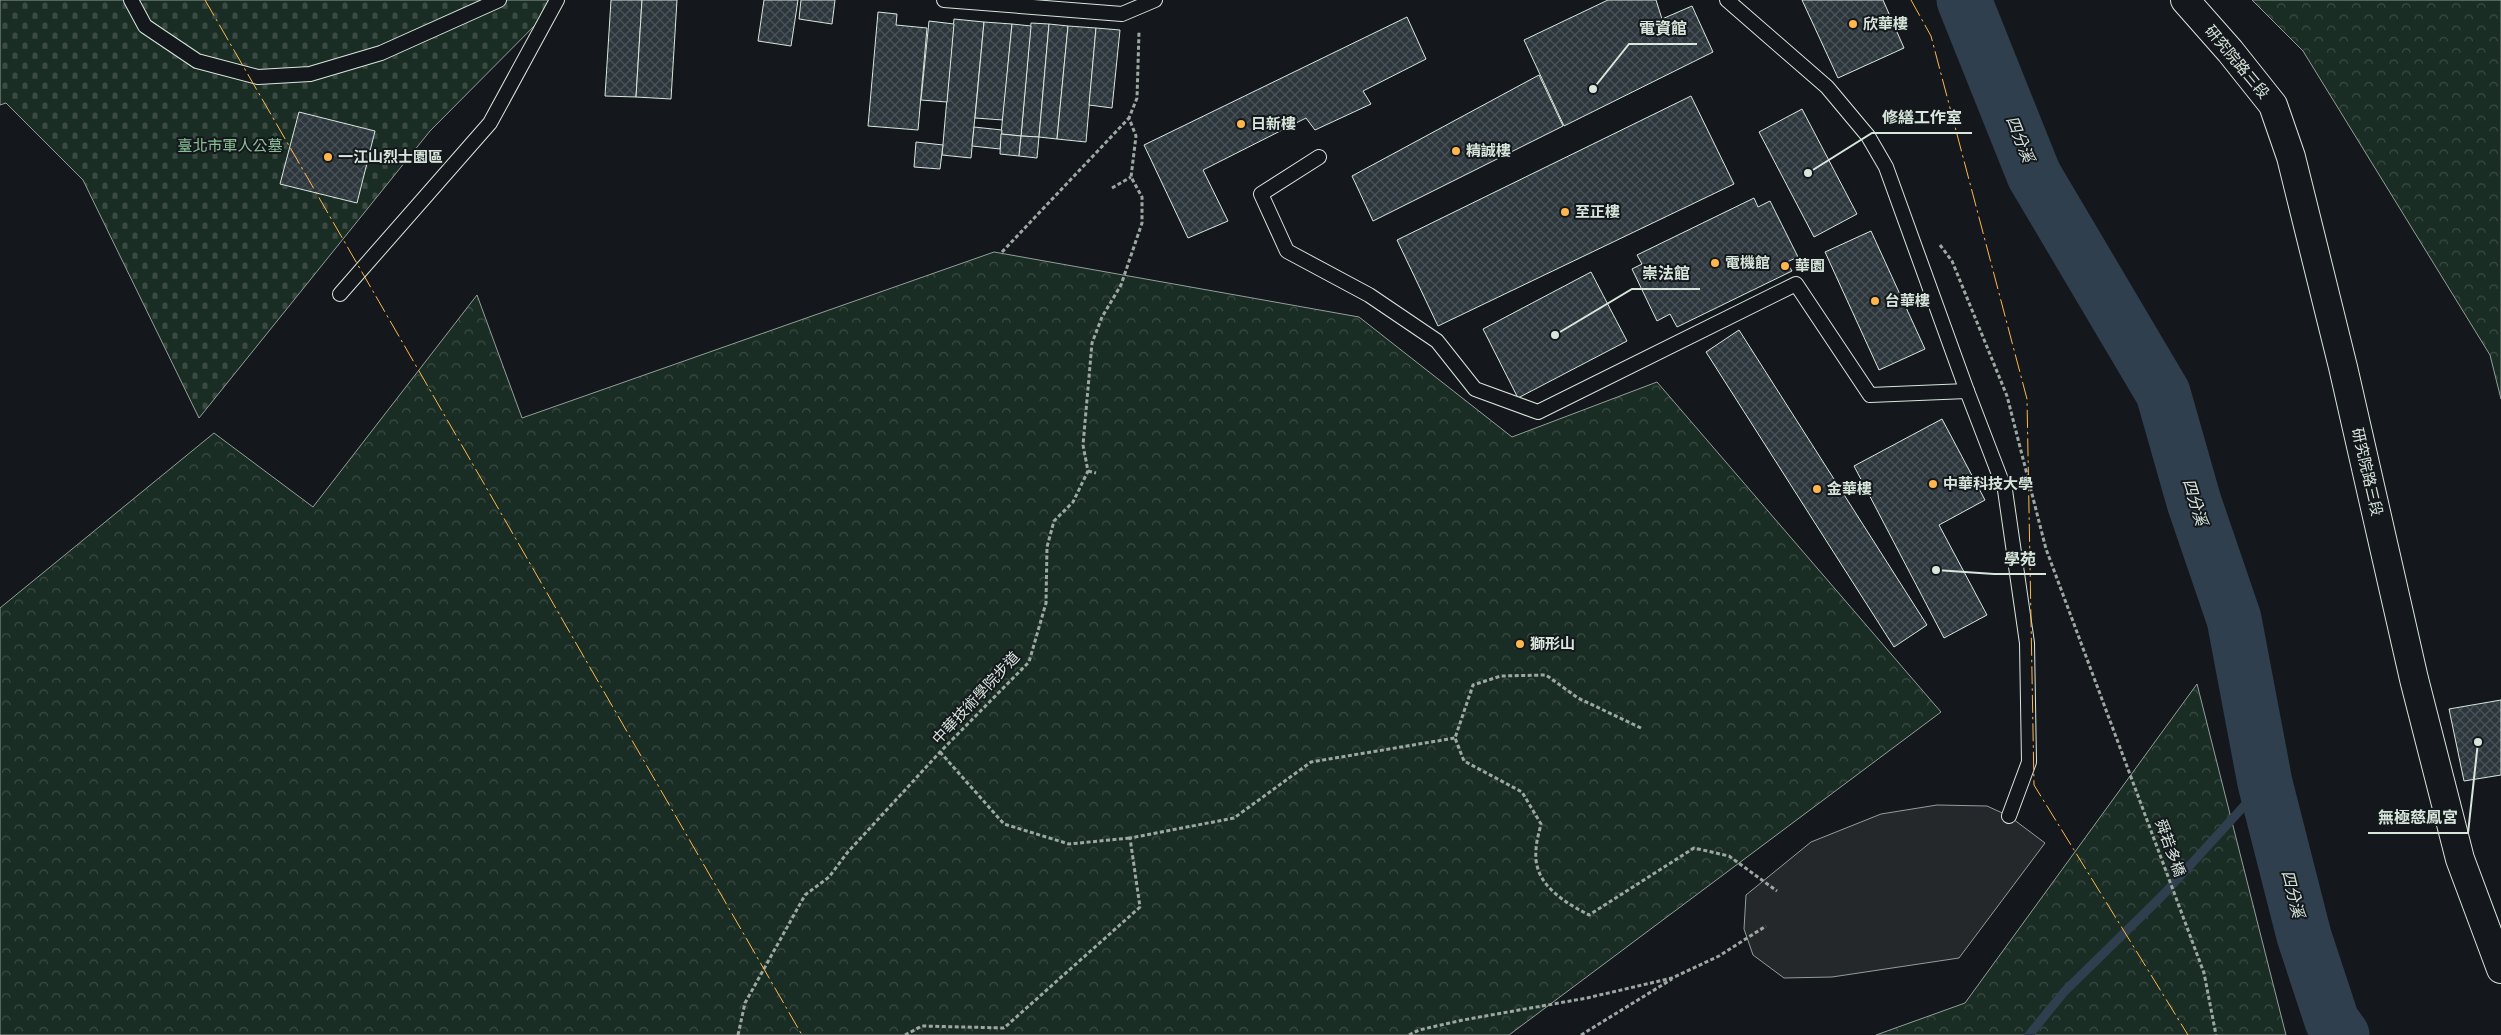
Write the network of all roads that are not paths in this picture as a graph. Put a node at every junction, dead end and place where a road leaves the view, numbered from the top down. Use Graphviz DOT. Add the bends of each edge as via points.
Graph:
graph roads {
  1 [pos="131,0"];
  2 [pos="499,0"];
  3 [pos="557,0"];
  4 [pos="944,0"];
  5 [pos="1155,0"];
  6 [pos="1727,0"];
  7 [pos="2185,0"];
  8 [pos="1319,157"];
  9 [pos="340,294"];
  10 [pos="1967,391"];
  11 [pos="2009,816"];
  12 [pos="2501,969"];
  1 -- 2 [label="lane" via="145,26 197,61 258,77 310,74 380,53"];
  3 -- 9 [label="lane" via="490,123"];
  4 -- 5 [label="lane" via="1122,14"];
  6 -- 10 [label="lane" via="1827,87 1868,136 1886,167"];
  7 -- 12 [label="street, 研究院路三段" via="2273,105 2291,157 2341,358 2414,679 2460,859"];
  8 -- 10 [label="lane" via="1262,194 1287,251 1369,295 1437,341 1475,390 1538,412 1796,284 1870,395"];
  10 -- 11 [label="lane" via="2006,490 2027,643 2029,762"];
}
